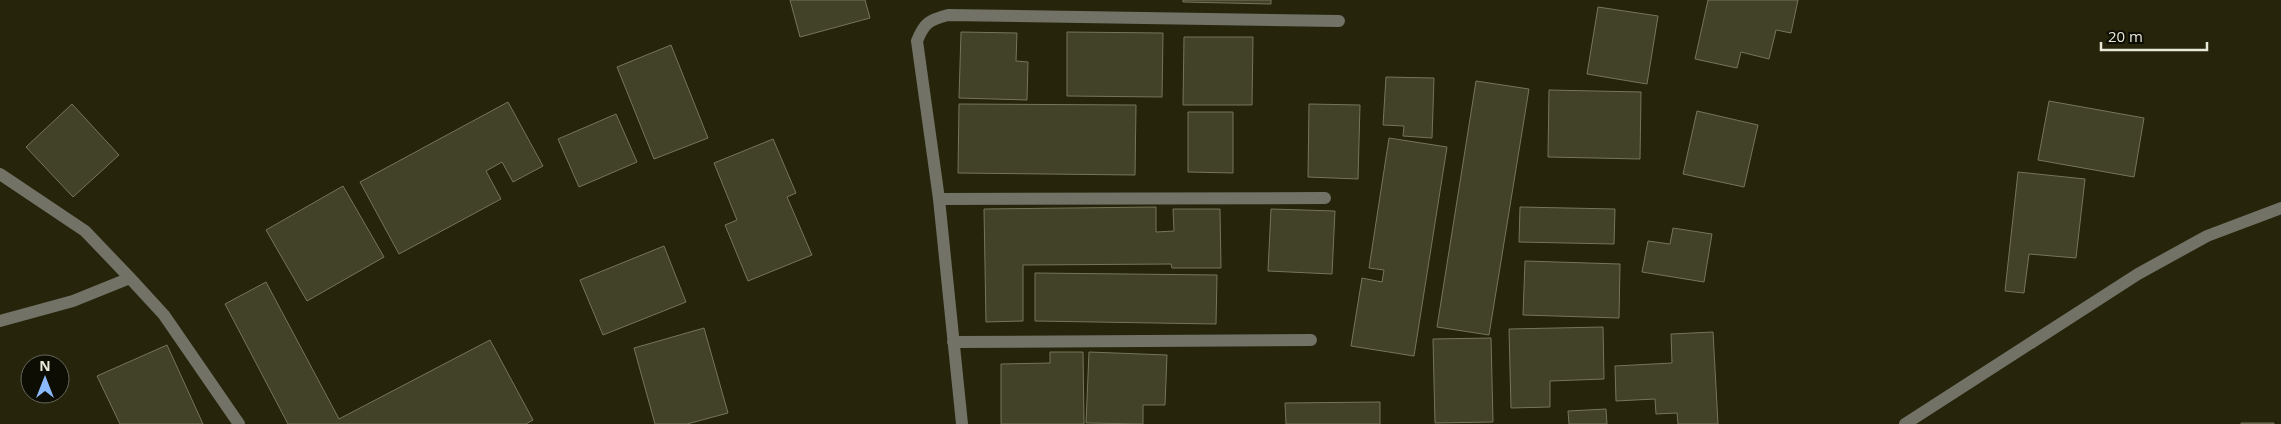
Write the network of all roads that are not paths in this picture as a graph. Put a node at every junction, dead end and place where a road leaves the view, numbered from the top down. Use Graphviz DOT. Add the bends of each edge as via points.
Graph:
graph roads {
  1 [pos="1339,21"];
  2 [pos="0,174"];
  3 [pos="1325,198"];
  4 [pos="938,199"];
  5 [pos="2281,208"];
  6 [pos="130,278"];
  7 [pos="0,321"];
  8 [pos="1311,340"];
  9 [pos="954,342"];
  10 [pos="238,424"];
  11 [pos="962,424"];
  12 [pos="1905,424"];
  1 -- 4 [label="street" via="948,15 934,18 922,27 917,41"];
  2 -- 6 [label="street" via="86,232"];
  3 -- 4 [label="street"];
  4 -- 9 [label="street"];
  5 -- 12 [label="street" via="2207,236 2138,274"];
  6 -- 7 [label="street" via="74,301"];
  6 -- 10 [label="street" via="164,315"];
  8 -- 9 [label="street"];
  9 -- 11 [label="street"];
}
